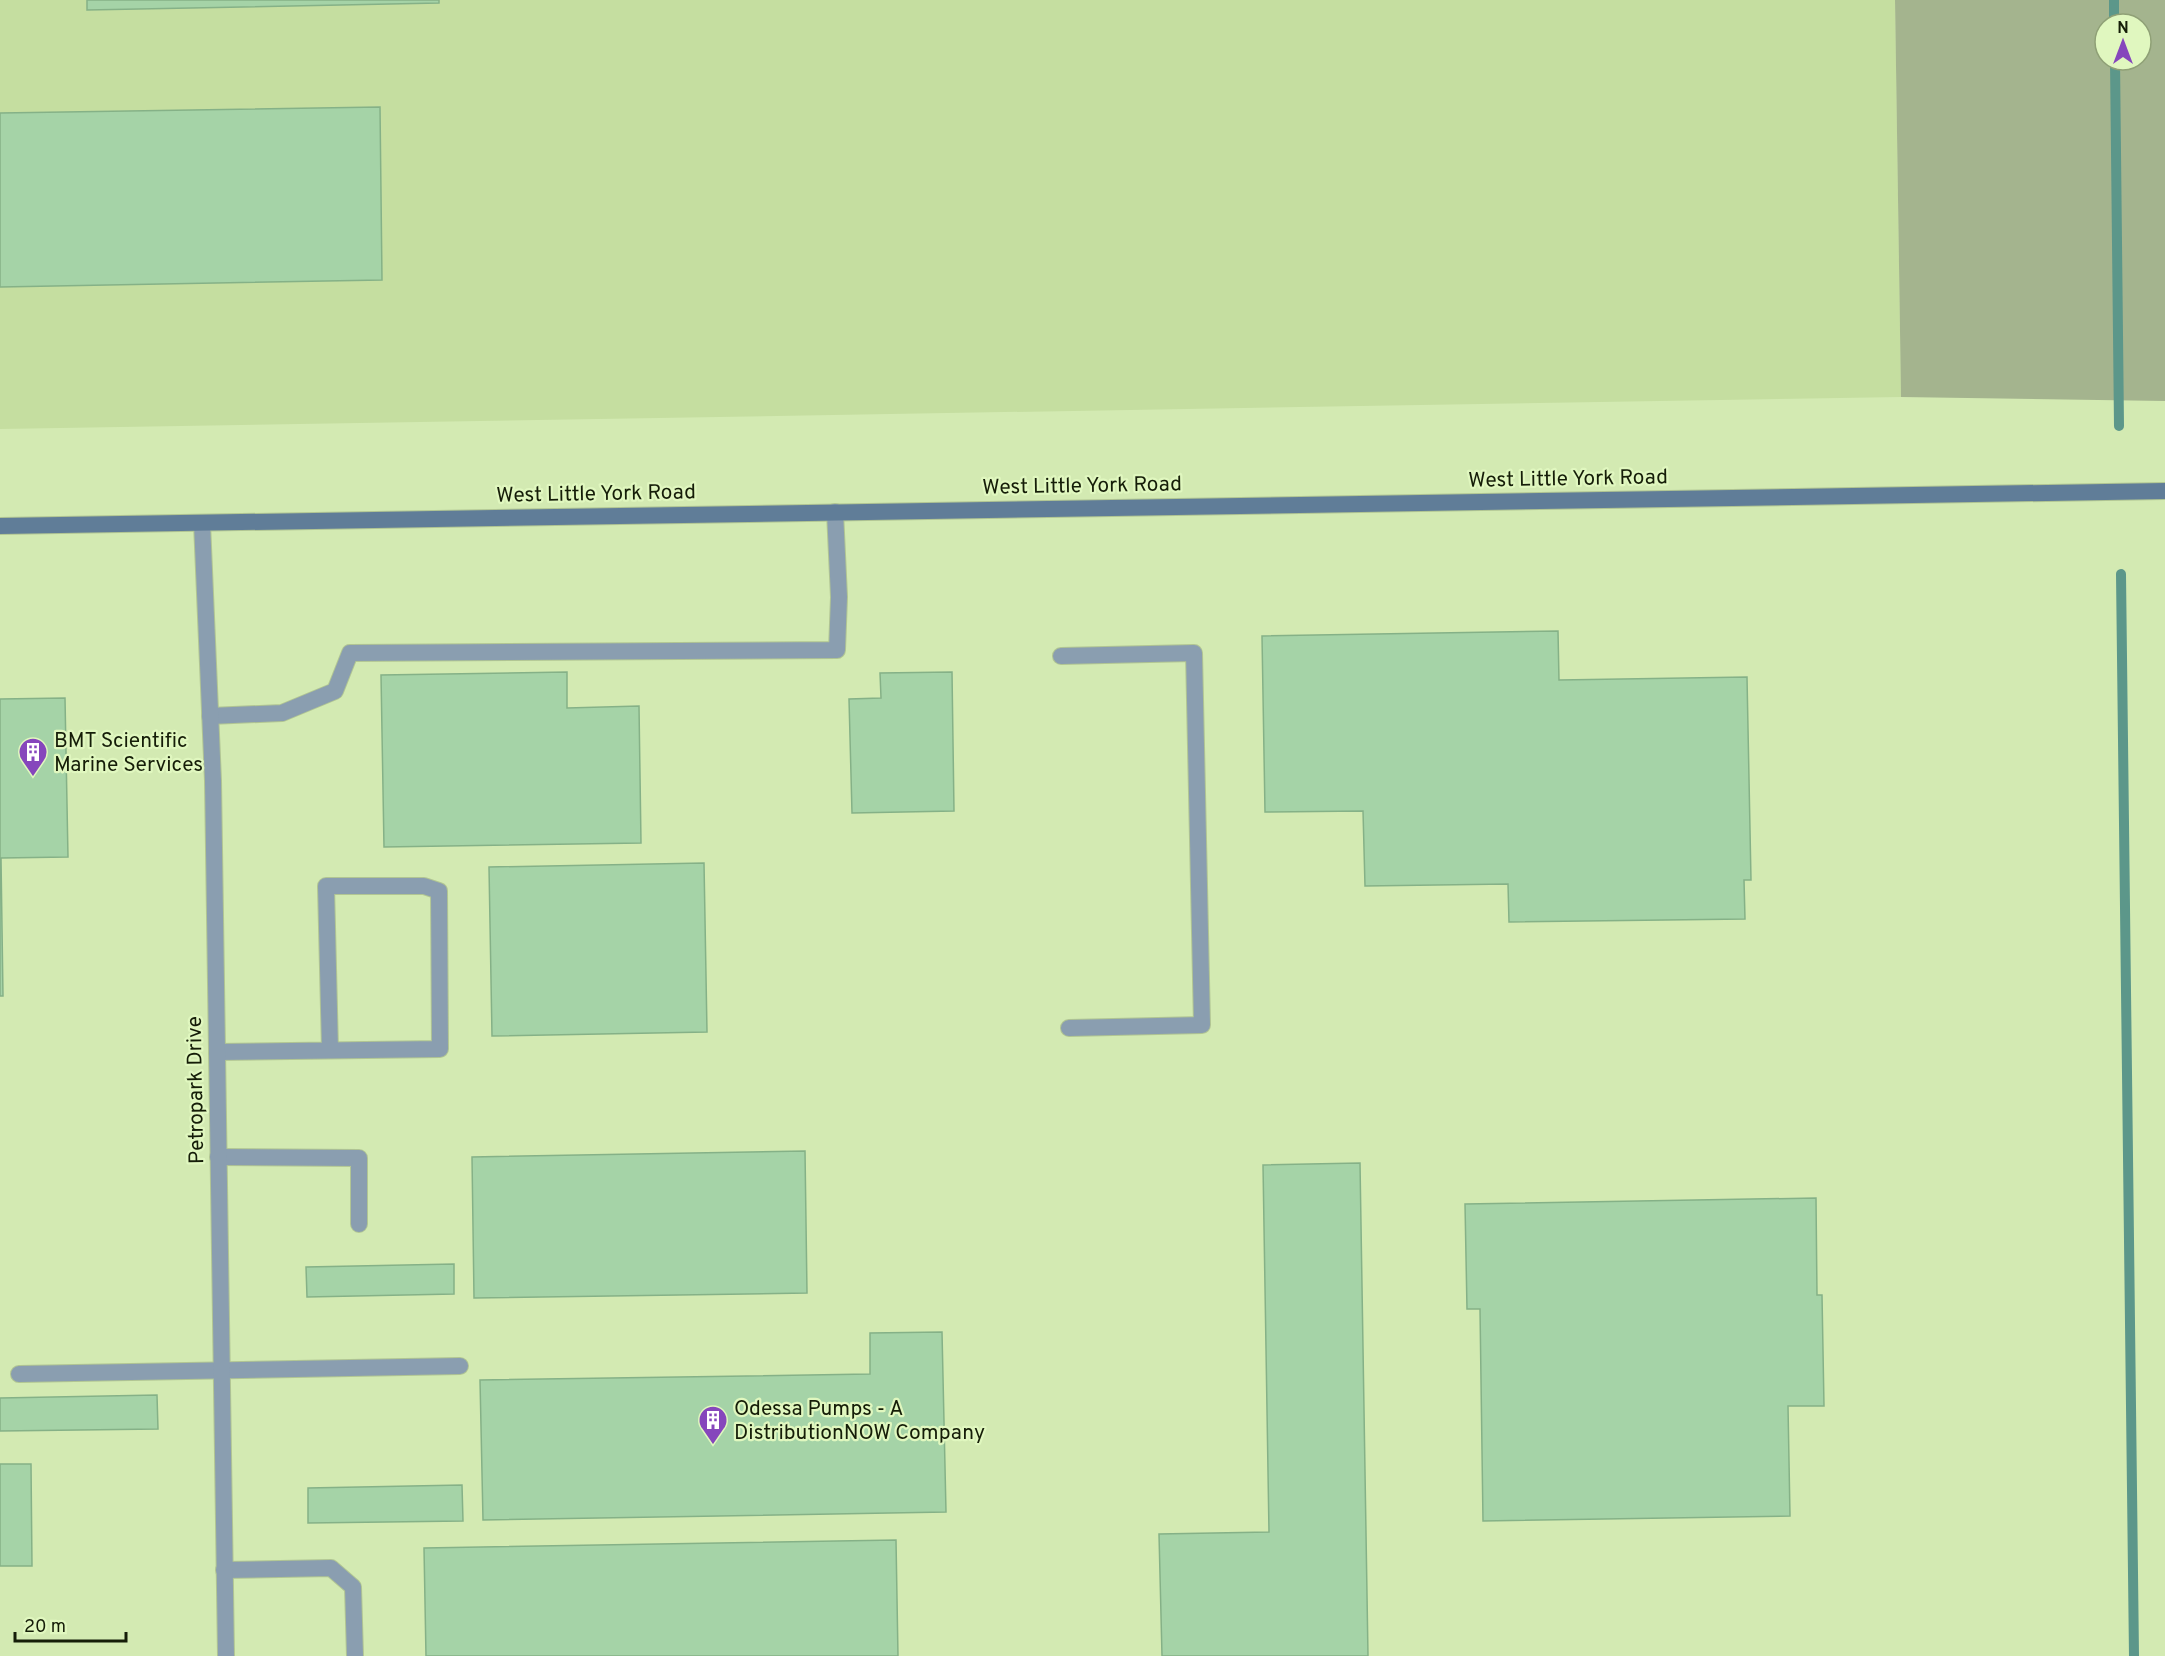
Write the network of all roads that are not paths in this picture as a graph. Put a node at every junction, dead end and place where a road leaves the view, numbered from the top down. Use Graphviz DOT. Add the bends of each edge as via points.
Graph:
graph roads {
  1 [pos="2165,491"];
  2 [pos="835,512"];
  3 [pos="202,523"];
  4 [pos="0,526"];
  5 [pos="1061,656"];
  6 [pos="210,716"];
  7 [pos="1069,1028"];
  8 [pos="330,1050"];
  9 [pos="217,1052"];
  10 [pos="218,1156"];
  11 [pos="359,1224"];
  12 [pos="460,1366"];
  13 [pos="222,1371"];
  14 [pos="19,1374"];
  15 [pos="224,1570"];
  16 [pos="226,1656"];
  17 [pos="355,1656"];
  1 -- 2 [label="main road, West Little York Road"];
  2 -- 3 [label="main road, West Little York Road"];
  2 -- 6 [label="street" via="837,650 350,653 335,691 282,712"];
  3 -- 4 [label="main road, West Little York Road"];
  3 -- 6 [label="street, Petropark Drive"];
  5 -- 7 [label="street" via="1194,653 1195,665 1202,1025"];
  6 -- 9 [label="street, Petropark Drive"];
  8 -- 8 [label="street" via="440,1049 439,891 424,886 326,886"];
  8 -- 9 [label="street"];
  9 -- 10 [label="street, Petropark Drive"];
  10 -- 11 [label="street" via="359,1158"];
  10 -- 13 [label="street, Petropark Drive"];
  12 -- 13 [label="street"];
  13 -- 14 [label="street"];
  13 -- 15 [label="street, Petropark Drive"];
  15 -- 16 [label="street, Petropark Drive"];
  15 -- 17 [label="street" via="331,1568 353,1587"];
}
